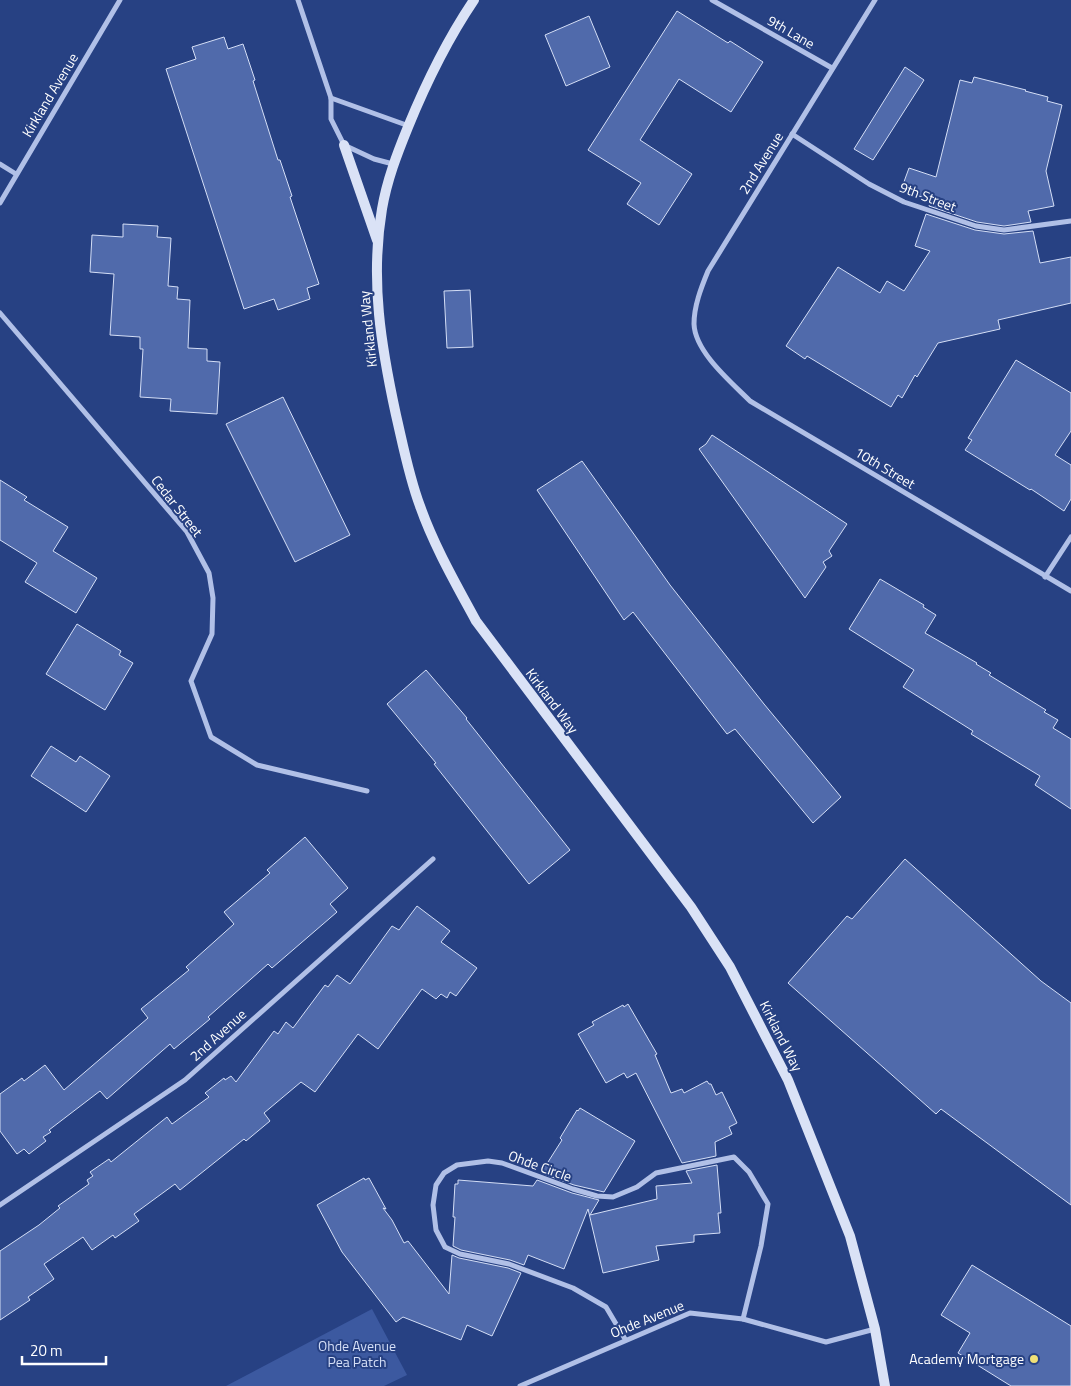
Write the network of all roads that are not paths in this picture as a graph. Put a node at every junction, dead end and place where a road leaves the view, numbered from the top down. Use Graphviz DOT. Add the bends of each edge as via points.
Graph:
graph roads {
  1 [pos="120,0"];
  2 [pos="298,0"];
  3 [pos="474,0"];
  4 [pos="712,0"];
  5 [pos="875,0"];
  6 [pos="832,68"];
  7 [pos="331,98"];
  8 [pos="409,126"];
  9 [pos="792,134"];
  10 [pos="344,145"];
  11 [pos="0,164"];
  12 [pos="393,164"];
  13 [pos="16,174"];
  14 [pos="0,203"];
  15 [pos="1071,221"];
  16 [pos="378,244"];
  17 [pos="0,313"];
  18 [pos="702,348"];
  19 [pos="1071,537"];
  20 [pos="1045,577"];
  21 [pos="1071,591"];
  22 [pos="368,791"];
  23 [pos="433,859"];
  24 [pos="0,1205"];
  25 [pos="743,1319"];
  26 [pos="875,1329"];
  27 [pos="625,1339"];
  28 [pos="520,1386"];
  29 [pos="885,1386"];
  1 -- 13 [label="street, Kirkland Avenue"];
  2 -- 7 [label="street"];
  3 -- 8 [label="main road, Kirkland Way" via="425,86"];
  4 -- 6 [label="street, 9th Lane"];
  5 -- 6 [label="street, 2nd Avenue"];
  6 -- 9 [label="street, 2nd Avenue"];
  7 -- 8 [label="street"];
  7 -- 10 [label="street" via="331,119"];
  8 -- 12 [label="main road, Kirkland Way"];
  9 -- 15 [label="street, 9th Street" via="869,184 904,202 976,226 1004,230"];
  9 -- 18 [label="street, 2nd Avenue" via="708,271 698,295 694,325"];
  10 -- 12 [label="street"];
  10 -- 16 [label="main road"];
  11 -- 13 [label="street"];
  12 -- 16 [label="main road, Kirkland Way"];
  13 -- 14 [label="street, Kirkland Avenue"];
  16 -- 26 [label="main road, Kirkland Way" via="379,324 385,365 420,506 448,569 476,621 690,907 730,967 788,1080 818,1153 850,1236"];
  17 -- 22 [label="street, Cedar Street" via="187,532 209,573 213,598 212,634 191,681 211,737 257,765"];
  18 -- 20 [label="street, 10th Street" via="716,368 750,401"];
  19 -- 20 [label="street"];
  20 -- 21 [label="street, 10th Street"];
  23 -- 24 [label="street, 2nd Avenue" via="185,1080"];
  25 -- 26 [label="street, Ohde Avenue" via="826,1342"];
  25 -- 27 [label="street, Ohde Avenue" via="690,1312"];
  25 -- 27 [label="street, Ohde Circle" via="768,1204 749,1172 734,1157 656,1173 637,1188 613,1198 597,1196 502,1163 488,1161 456,1165 444,1173 436,1185 433,1205 436,1230 445,1247 460,1254 508,1264 573,1288 606,1307"];
  26 -- 29 [label="main road, Kirkland Way"];
  27 -- 28 [label="street, Ohde Avenue"];
}
